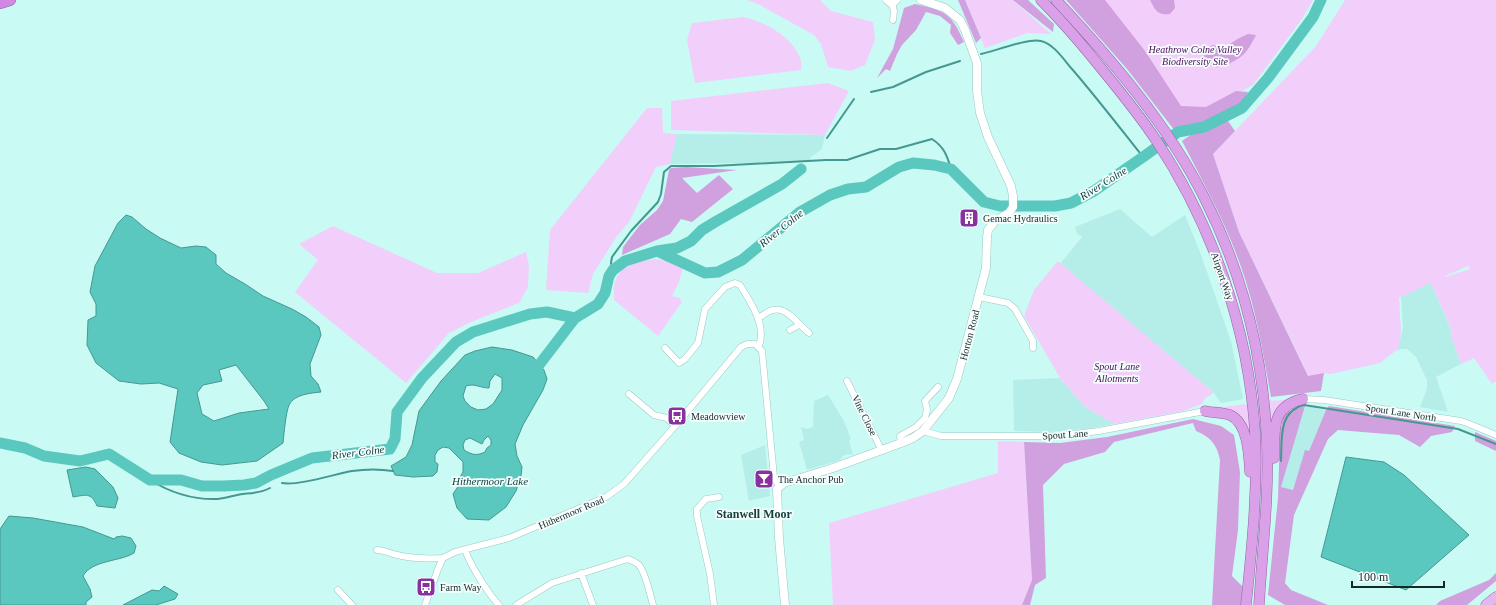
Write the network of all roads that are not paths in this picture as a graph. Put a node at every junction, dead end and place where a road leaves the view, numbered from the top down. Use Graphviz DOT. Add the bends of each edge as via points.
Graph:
graph roads {
  1 [pos="10,0"];
  2 [pos="921,0"];
  3 [pos="1041,0"];
  4 [pos="1056,0"];
  5 [pos="892,1"];
  6 [pos="0,3"];
  7 [pos="893,20"];
  8 [pos="979,297"];
  9 [pos="758,319"];
  10 [pos="799,324"];
  11 [pos="790,330"];
  12 [pos="809,333"];
  13 [pos="759,346"];
  14 [pos="665,348"];
  15 [pos="1033,348"];
  16 [pos="851,383"];
  17 [pos="938,387"];
  18 [pos="629,394"];
  19 [pos="1303,399"];
  20 [pos="1205,411"];
  21 [pos="676,426"];
  22 [pos="923,431"];
  23 [pos="1496,435"];
  24 [pos="901,443"];
  25 [pos="881,449"];
  26 [pos="779,486"];
  27 [pos="1256,491"];
  28 [pos="719,496"];
  29 [pos="1266,511"];
  30 [pos="377,550"];
  31 [pos="465,550"];
  32 [pos="443,558"];
  33 [pos="429,559"];
  34 [pos="438,569"];
  35 [pos="581,573"];
  36 [pos="338,590"];
  37 [pos="1496,597"];
  38 [pos="354,604"];
  39 [pos="425,605"];
  40 [pos="499,605"];
  41 [pos="516,605"];
  42 [pos="594,605"];
  43 [pos="653,605"];
  44 [pos="714,605"];
  45 [pos="785,605"];
  46 [pos="1246,605"];
  47 [pos="1259,605"];
  48 [pos="1486,605"];
  1 -- 6 [label="highway"];
  2 -- 8 [label="street, Horton Road" via="945,8 960,20 966,30 977,63 980,113 1013,196 1012,210 995,221 988,230 986,264"];
  3 -- 27 [label="highway, Airport Way" via="1099,65 1156,139 1185,188 1209,238 1234,308 1246,364 1255,437"];
  4 -- 29 [label="highway, Airport Way" via="1109,59 1165,132 1197,183 1230,256 1247,309 1260,369 1268,462"];
  5 -- 7 [label="street"];
  8 -- 15 [label="street" via="1008,303 1015,309 1033,341"];
  8 -- 22 [label="street, Horton Road" via="954,387 949,398"];
  9 -- 10 [label="street" via="771,310 780,310"];
  9 -- 13 [label="street" via="761,338"];
  9 -- 14 [label="street" via="743,290 735,283 724,287 705,309 698,343 685,359 679,363"];
  10 -- 11 [label="street"];
  10 -- 12 [label="street"];
  13 -- 21 [label="street, Hithermoor Road" via="747,344 741,347"];
  13 -- 26 [label="street" via="762,350 774,477"];
  16 -- 25 [label="street, Vine Close"];
  17 -- 24 [label="street" via="925,401 925,418 916,427 900,436"];
  18 -- 21 [label="street" via="654,415 667,418"];
  19 -- 23 [label="street, Spout Lane North" via="1461,421"];
  19 -- 29 [label="highway" via="1283,408 1276,421 1273,480"];
  20 -- 22 [label="street, Spout Lane" via="1099,432 1059,436 941,436"];
  20 -- 27 [label="highway" via="1231,416 1240,423 1244,432 1250,478"];
  21 -- 31 [label="street, Hithermoor Road" via="624,484 606,497 509,538"];
  22 -- 24 [label="street, Horton Road"];
  24 -- 25 [label="street, Horton Road"];
  25 -- 26 [label="street, Horton Road" via="830,469 784,482"];
  26 -- 45 [label="street" via="776,499"];
  27 -- 46 [label="highway, Airport Way"];
  28 -- 44 [label="street" via="706,499 697,509"];
  29 -- 47 [label="highway, Airport Way"];
  30 -- 33 [label="street"];
  31 -- 32 [label="street, Hithermoor Road"];
  31 -- 40 [label="street" via="468,559"];
  32 -- 33 [label="street"];
  32 -- 34 [label="street"];
  33 -- 34 [label="street"];
  34 -- 39 [label="street"];
  35 -- 41 [label="street" via="552,582"];
  35 -- 42 [label="street"];
  35 -- 43 [label="street" via="628,559 635,561 643,573"];
  36 -- 38 [label="street"];
  37 -- 48 [label="main road"];
}
